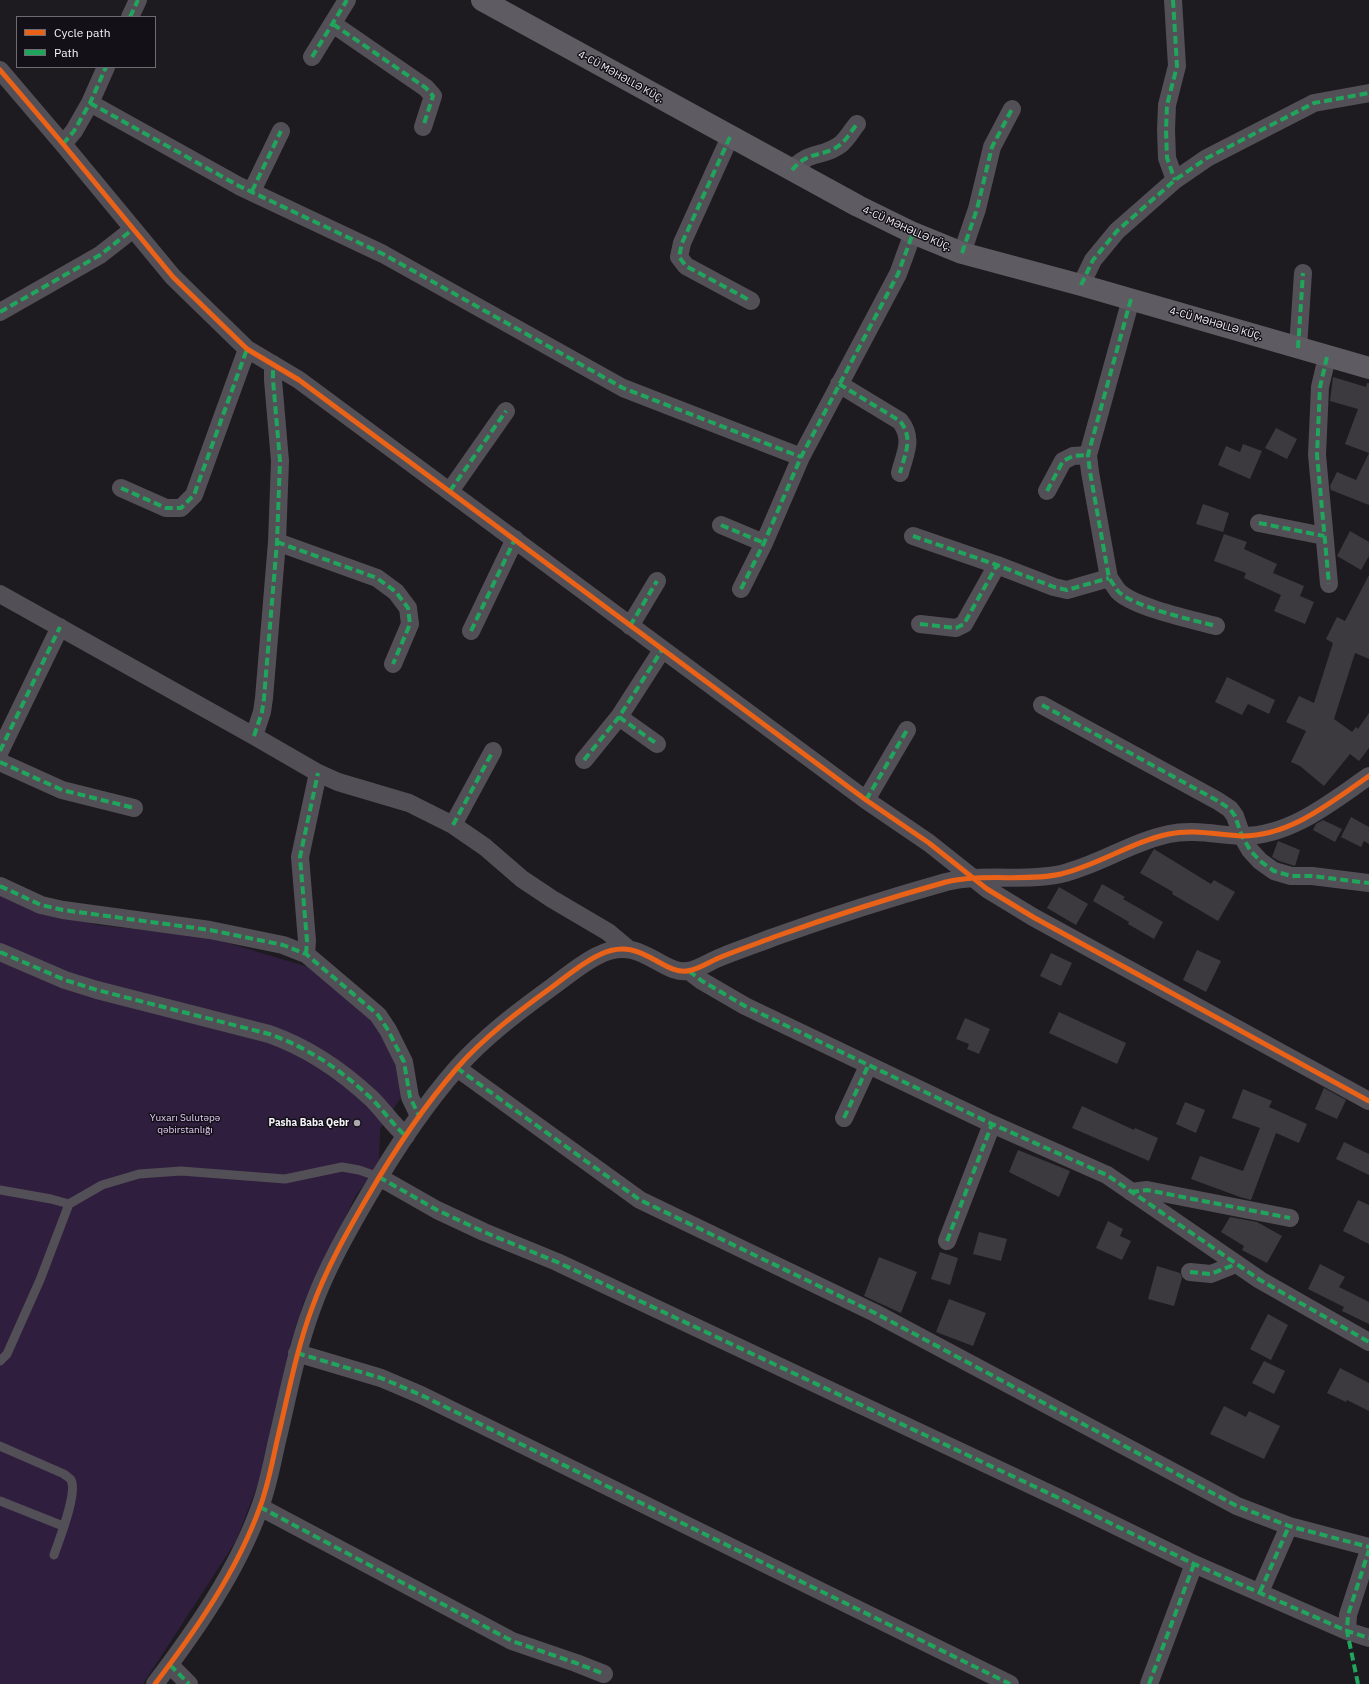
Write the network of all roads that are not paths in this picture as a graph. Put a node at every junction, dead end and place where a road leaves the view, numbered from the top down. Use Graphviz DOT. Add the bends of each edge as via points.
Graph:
graph roads {
  1 [pos="138,0"];
  2 [pos="347,0"];
  3 [pos="482,0"];
  4 [pos="1173,0"];
  5 [pos="130,16"];
  6 [pos="333,24"];
  7 [pos="312,57"];
  8 [pos="106,68"];
  9 [pos="0,70"];
  10 [pos="1369,92"];
  11 [pos="90,104"];
  12 [pos="1012,109"];
  13 [pos="857,124"];
  14 [pos="424,127"];
  15 [pos="281,131"];
  16 [pos="730,137"];
  17 [pos="64,144"];
  18 [pos="792,170"];
  19 [pos="1175,180"];
  20 [pos="252,191"];
  21 [pos="132,230"];
  22 [pos="913,233"];
  23 [pos="962,252"];
  24 [pos="1303,273"];
  25 [pos="1081,285"];
  26 [pos="1131,299"];
  27 [pos="751,301"];
  28 [pos="0,312"];
  29 [pos="1298,348"];
  30 [pos="247,349"];
  31 [pos="1327,357"];
  32 [pos="273,364"];
  33 [pos="1369,368"];
  34 [pos="839,384"];
  35 [pos="506,411"];
  36 [pos="1088,455"];
  37 [pos="801,457"];
  38 [pos="900,473"];
  39 [pos="121,488"];
  40 [pos="450,491"];
  41 [pos="1046,491"];
  42 [pos="1259,523"];
  43 [pos="721,525"];
  44 [pos="913,536"];
  45 [pos="1324,536"];
  46 [pos="514,539"];
  47 [pos="277,542"];
  48 [pos="764,543"];
  49 [pos="997,565"];
  50 [pos="1109,578"];
  51 [pos="657,581"];
  52 [pos="1329,584"];
  53 [pos="741,589"];
  54 [pos="0,594"];
  55 [pos="920,624"];
  56 [pos="630,626"];
  57 [pos="1216,626"];
  58 [pos="60,627"];
  59 [pos="471,631"];
  60 [pos="662,650"];
  61 [pos="393,664"];
  62 [pos="1042,705"];
  63 [pos="619,717"];
  64 [pos="907,730"];
  65 [pos="254,736"];
  66 [pos="657,744"];
  67 [pos="0,751"];
  68 [pos="493,751"];
  69 [pos="584,760"];
  70 [pos="0,762"];
  71 [pos="318,773"];
  72 [pos="1369,776"];
  73 [pos="866,800"];
  74 [pos="134,808"];
  75 [pos="453,825"];
  76 [pos="1242,836"];
  77 [pos="970,877"];
  78 [pos="1369,884"];
  79 [pos="0,886"];
  80 [pos="627,948"];
  81 [pos="0,952"];
  82 [pos="306,954"];
  83 [pos="689,971"];
  84 [pos="868,1066"];
  85 [pos="457,1068"];
  86 [pos="1369,1101"];
  87 [pos="420,1116"];
  88 [pos="844,1118"];
  89 [pos="992,1124"];
  90 [pos="406,1136"];
  91 [pos="379,1177"];
  92 [pos="0,1190"];
  93 [pos="1131,1192"];
  94 [pos="69,1204"];
  95 [pos="1290,1218"];
  96 [pos="947,1241"];
  97 [pos="1236,1264"];
  98 [pos="1190,1272"];
  99 [pos="1369,1342"];
  100 [pos="297,1353"];
  101 [pos="0,1361"];
  102 [pos="0,1446"];
  103 [pos="0,1501"];
  104 [pos="260,1507"];
  105 [pos="64,1526"];
  106 [pos="1289,1526"];
  107 [pos="1369,1548"];
  108 [pos="54,1555"];
  109 [pos="1194,1564"];
  110 [pos="1260,1592"];
  111 [pos="1347,1631"];
  112 [pos="1369,1638"];
  113 [pos="170,1665"];
  114 [pos="604,1674"];
  115 [pos="155,1684"];
  116 [pos="189,1684"];
  117 [pos="1010,1684"];
  118 [pos="1149,1684"];
  1 -- 5 [label="street"];
  2 -- 6 [label="street"];
  3 -- 16 [label="street, 4-CÜ MƏHƏLLƏ KÜÇ."];
  4 -- 19 [label="street" via="1177,66 1168,105 1166,130 1167,158"];
  6 -- 7 [label="street"];
  6 -- 14 [label="street" via="426,88 433,96"];
  8 -- 11 [label="street"];
  9 -- 17 [label="street"];
  10 -- 19 [label="street" via="1330,99 1303,108 1207,158"];
  11 -- 17 [label="street"];
  11 -- 20 [label="street"];
  12 -- 23 [label="street" via="992,147 977,209"];
  13 -- 18 [label="street" via="842,143 829,151 811,155 798,162"];
  15 -- 20 [label="street"];
  16 -- 18 [label="street, 4-CÜ MƏHƏLLƏ KÜÇ."];
  16 -- 27 [label="street" via="682,243 679,257 686,266"];
  17 -- 21 [label="street"];
  18 -- 22 [label="street, 4-CÜ MƏHƏLLƏ KÜÇ."];
  19 -- 25 [label="street" via="1117,231 1093,260"];
  20 -- 37 [label="street" via="383,254 623,388"];
  21 -- 28 [label="street" via="100,255"];
  21 -- 30 [label="street" via="172,277"];
  22 -- 23 [label="street, 4-CÜ MƏHƏLLƏ KÜÇ."];
  22 -- 34 [label="street" via="898,274"];
  23 -- 25 [label="street, 4-CÜ MƏHƏLLƏ KÜÇ."];
  24 -- 29 [label="street"];
  25 -- 26 [label="street, 4-CÜ MƏHƏLLƏ KÜÇ."];
  26 -- 29 [label="street, 4-CÜ MƏHƏLLƏ KÜÇ."];
  26 -- 36 [label="street"];
  29 -- 31 [label="street, 4-CÜ MƏHƏLLƏ KÜÇ."];
  30 -- 32 [label="street"];
  30 -- 39 [label="street" via="194,495 181,508 166,508"];
  31 -- 33 [label="street, 4-CÜ MƏHƏLLƏ KÜÇ."];
  31 -- 45 [label="street" via="1320,387 1317,455"];
  32 -- 40 [label="street" via="299,380"];
  32 -- 47 [label="street" via="280,461"];
  34 -- 37 [label="street"];
  34 -- 38 [label="street" via="900,421 906,429 908,440"];
  35 -- 40 [label="street"];
  36 -- 41 [label="street" via="1073,456 1063,461"];
  36 -- 50 [label="street"];
  37 -- 48 [label="street"];
  40 -- 46 [label="street"];
  42 -- 45 [label="street"];
  43 -- 48 [label="street"];
  44 -- 49 [label="street"];
  45 -- 52 [label="street"];
  46 -- 56 [label="street"];
  46 -- 59 [label="street"];
  47 -- 61 [label="street" via="377,578 396,592 408,608 410,624"];
  47 -- 65 [label="street" via="264,698"];
  48 -- 53 [label="street"];
  49 -- 50 [label="street" via="1067,590"];
  49 -- 55 [label="street" via="964,624 956,628"];
  50 -- 57 [label="street" via="1118,591 1131,600 1179,617"];
  51 -- 56 [label="street"];
  54 -- 58 [label="street"];
  56 -- 60 [label="street"];
  58 -- 65 [label="street"];
  58 -- 67 [label="street"];
  60 -- 63 [label="street"];
  60 -- 73 [label="street"];
  62 -- 76 [label="street" via="1218,801 1235,816"];
  63 -- 66 [label="street"];
  63 -- 69 [label="street"];
  64 -- 73 [label="street"];
  65 -- 71 [label="street"];
  68 -- 75 [label="street"];
  70 -- 74 [label="street" via="62,790"];
  71 -- 75 [label="street" via="338,782 409,803"];
  71 -- 82 [label="street" via="300,857"];
  72 -- 76 [label="street" via="1298,822 1276,830"];
  73 -- 77 [label="street" via="929,844"];
  75 -- 80 [label="street" via="485,847 522,879 608,932"];
  76 -- 77 [label="street" via="1189,832 1170,834 1061,874"];
  76 -- 78 [label="street" via="1260,862 1274,871 1291,876 1312,876"];
  77 -- 83 [label="street" via="918,890 785,933"];
  77 -- 86 [label="street" via="1004,901"];
  79 -- 82 [label="street" via="56,909 210,930 283,945"];
  80 -- 83 [label="street" via="679,970"];
  80 -- 85 [label="street" via="610,950 597,956 565,977 502,1025"];
  81 -- 90 [label="street" via="65,980 97,990 269,1034 294,1043 343,1074 373,1100"];
  82 -- 87 [label="street" via="378,1014 404,1062 410,1097"];
  83 -- 84 [label="street" via="745,1006"];
  84 -- 88 [label="street"];
  84 -- 89 [label="street"];
  85 -- 87 [label="street"];
  85 -- 106 [label="street" via="640,1200 875,1313 1237,1506"];
  87 -- 90 [label="street"];
  89 -- 93 [label="street" via="1089,1166"];
  89 -- 96 [label="street"];
  90 -- 91 [label="street"];
  91 -- 94 [label="lane" via="342,1167 286,1179 181,1171 139,1174 102,1185"];
  91 -- 100 [label="street" via="348,1228 318,1291"];
  91 -- 109 [label="street" via="437,1210 564,1266"];
  92 -- 94 [label="lane"];
  93 -- 95 [label="street" via="1147,1190"];
  93 -- 97 [label="street"];
  94 -- 101 [label="lane" via="40,1280 7,1354"];
  97 -- 98 [label="street" via="1211,1274"];
  97 -- 99 [label="street"];
  100 -- 104 [label="street" via="270,1474"];
  100 -- 117 [label="street" via="381,1378 421,1395"];
  102 -- 105 [label="lane" via="64,1474 71,1480 73,1489"];
  103 -- 105 [label="lane"];
  104 -- 113 [label="street" via="227,1577"];
  104 -- 114 [label="street" via="512,1641"];
  105 -- 108 [label="lane"];
  106 -- 107 [label="street"];
  106 -- 110 [label="street"];
  107 -- 111 [label="street" via="1348,1615"];
  109 -- 110 [label="street"];
  109 -- 118 [label="street"];
  110 -- 111 [label="street"];
  111 -- 112 [label="street"];
  113 -- 115 [label="street"];
  113 -- 116 [label="street"];
}
